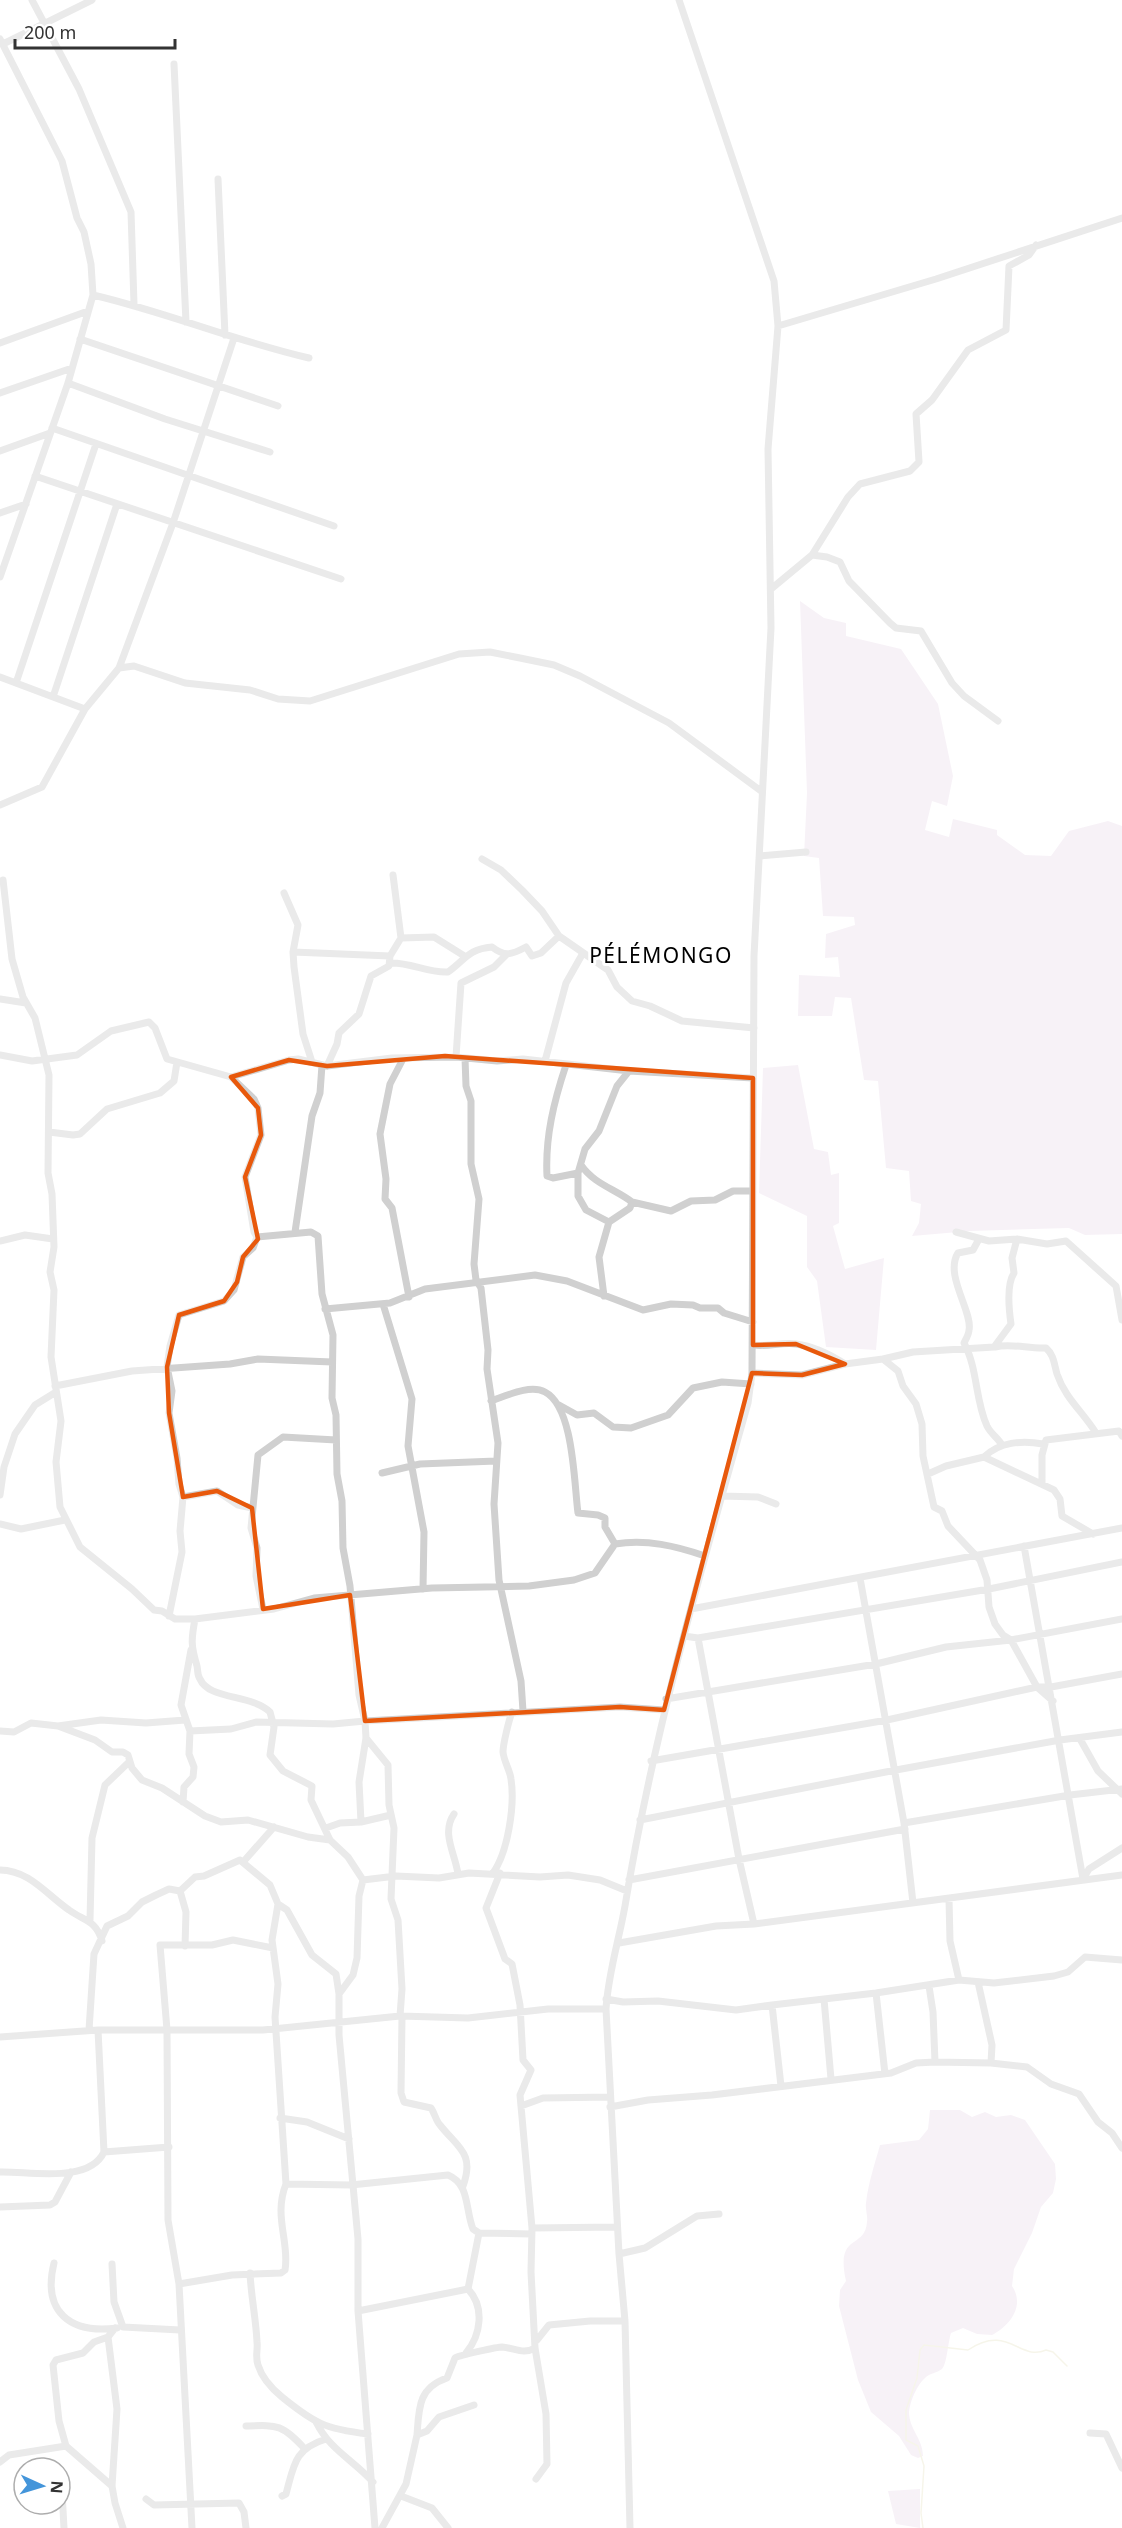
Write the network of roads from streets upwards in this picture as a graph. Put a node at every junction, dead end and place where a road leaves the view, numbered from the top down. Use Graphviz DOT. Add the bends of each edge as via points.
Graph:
graph roads {
  1 [pos="32,0"];
  2 [pos="679,0"];
  3 [pos="89,1"];
  4 [pos="44,25"];
  5 [pos="2,41"];
  6 [pos="174,64"];
  7 [pos="218,179"];
  8 [pos="1122,218"];
  9 [pos="1036,245"];
  10 [pos="93,295"];
  11 [pos="134,304"];
  12 [pos="88,312"];
  13 [pos="186,322"];
  14 [pos="778,326"];
  15 [pos="225,335"];
  16 [pos="234,338"];
  17 [pos="80,339"];
  18 [pos="0,343"];
  19 [pos="309,358"];
  20 [pos="72,368"];
  21 [pos="68,383"];
  22 [pos="217,385"];
  23 [pos="0,393"];
  24 [pos="278,406"];
  25 [pos="51,430"];
  26 [pos="201,430"];
  27 [pos="96,444"];
  28 [pos="0,451"];
  29 [pos="270,452"];
  30 [pos="187,475"];
  31 [pos="35,476"];
  32 [pos="79,491"];
  33 [pos="26,504"];
  34 [pos="117,504"];
  35 [pos="0,513"];
  36 [pos="173,523"];
  37 [pos="334,526"];
  38 [pos="812,555"];
  39 [pos="0,577"];
  40 [pos="341,579"];
  41 [pos="771,589"];
  42 [pos="119,668"];
  43 [pos="0,677"];
  44 [pos="16,683"];
  45 [pos="53,697"];
  46 [pos="85,710"];
  47 [pos="998,721"];
  48 [pos="761,791"];
  49 [pos="0,805"];
  50 [pos="806,852"];
  51 [pos="760,855"];
  52 [pos="482,859"];
  53 [pos="393,875"];
  54 [pos="3,880"];
  55 [pos="284,893"];
  56 [pos="559,936"];
  57 [pos="401,938"];
  58 [pos="0,939"];
  59 [pos="8,941"];
  60 [pos="293,952"];
  61 [pos="583,954"];
  62 [pos="506,955"];
  63 [pos="466,957"];
  64 [pos="390,959"];
  65 [pos="0,999"];
  66 [pos="26,1003"];
  67 [pos="754,1028"];
  68 [pos="0,1054"];
  69 [pos="456,1057"];
  70 [pos="46,1058"];
  71 [pos="465,1058"];
  72 [pos="403,1059"];
  73 [pos="545,1061"];
  74 [pos="177,1062"];
  75 [pos="312,1062"];
  76 [pos="566,1065"];
  77 [pos="325,1066"];
  78 [pos="629,1071"];
  79 [pos="231,1077"];
  80 [pos="753,1078"];
  81 [pos="49,1132"];
  82 [pos="581,1165"];
  83 [pos="578,1173"];
  84 [pos="753,1191"];
  85 [pos="632,1202"];
  86 [pos="609,1222"];
  87 [pos="956,1232"];
  88 [pos="295,1233"];
  89 [pos="257,1237"];
  90 [pos="53,1239"];
  91 [pos="979,1239"];
  92 [pos="1017,1239"];
  93 [pos="0,1240"];
  94 [pos="478,1282"];
  95 [pos="1121,1295"];
  96 [pos="604,1296"];
  97 [pos="409,1297"];
  98 [pos="383,1304"];
  99 [pos="325,1309"];
  100 [pos="1122,1320"];
  101 [pos="753,1322"];
  102 [pos="753,1345"];
  103 [pos="994,1347"];
  104 [pos="967,1350"];
  105 [pos="884,1359"];
  106 [pos="332,1362"];
  107 [pos="845,1364"];
  108 [pos="167,1367"];
  109 [pos="752,1373"];
  110 [pos="751,1384"];
  111 [pos="55,1389"];
  112 [pos="491,1401"];
  113 [pos="559,1405"];
  114 [pos="1096,1433"];
  115 [pos="1122,1436"];
  116 [pos="336,1440"];
  117 [pos="1043,1444"];
  118 [pos="1002,1445"];
  119 [pos="984,1457"];
  120 [pos="496,1461"];
  121 [pos="411,1466"];
  122 [pos="382,1473"];
  123 [pos="928,1474"];
  124 [pos="1042,1484"];
  125 [pos="0,1495"];
  126 [pos="722,1496"];
  127 [pos="183,1497"];
  128 [pos="776,1504"];
  129 [pos="252,1508"];
  130 [pos="65,1521"];
  131 [pos="0,1524"];
  132 [pos="1122,1528"];
  133 [pos="1093,1534"];
  134 [pos="615,1544"];
  135 [pos="1024,1546"];
  136 [pos="975,1555"];
  137 [pos="705,1556"];
  138 [pos="1122,1562"];
  139 [pos="860,1578"];
  140 [pos="1031,1579"];
  141 [pos="500,1586"];
  142 [pos="423,1589"];
  143 [pos="988,1589"];
  144 [pos="350,1595"];
  145 [pos="865,1608"];
  146 [pos="263,1609"];
  147 [pos="690,1609"];
  148 [pos="169,1616"];
  149 [pos="1122,1619"];
  150 [pos="195,1620"];
  151 [pos="1041,1634"];
  152 [pos="684,1636"];
  153 [pos="698,1638"];
  154 [pos="1011,1640"];
  155 [pos="191,1650"];
  156 [pos="876,1664"];
  157 [pos="1122,1674"];
  158 [pos="1037,1687"];
  159 [pos="1051,1687"];
  160 [pos="709,1694"];
  161 [pos="666,1699"];
  162 [pos="1053,1701"];
  163 [pos="664,1710"];
  164 [pos="523,1711"];
  165 [pos="512,1712"];
  166 [pos="185,1720"];
  167 [pos="887,1720"];
  168 [pos="273,1721"];
  169 [pos="365,1721"];
  170 [pos="58,1726"];
  171 [pos="0,1731"];
  172 [pos="190,1731"];
  173 [pos="1122,1732"];
  174 [pos="366,1738"];
  175 [pos="1080,1739"];
  176 [pos="1060,1740"];
  177 [pos="719,1749"];
  178 [pos="651,1761"];
  179 [pos="129,1762"];
  180 [pos="896,1770"];
  181 [pos="1120,1791"];
  182 [pos="1070,1795"];
  183 [pos="183,1802"];
  184 [pos="729,1803"];
  185 [pos="454,1814"];
  186 [pos="390,1815"];
  187 [pos="640,1820"];
  188 [pos="361,1822"];
  189 [pos="904,1826"];
  190 [pos="274,1827"];
  191 [pos="326,1828"];
  192 [pos="330,1840"];
  193 [pos="1122,1848"];
  194 [pos="739,1859"];
  195 [pos="244,1861"];
  196 [pos="0,1870"];
  197 [pos="496,1873"];
  198 [pos="458,1874"];
  199 [pos="1122,1875"];
  200 [pos="391,1877"];
  201 [pos="363,1880"];
  202 [pos="629,1880"];
  203 [pos="1083,1880"];
  204 [pos="180,1891"];
  205 [pos="627,1891"];
  206 [pos="949,1899"];
  207 [pos="913,1903"];
  208 [pos="278,1904"];
  209 [pos="90,1920"];
  210 [pos="754,1924"];
  211 [pos="102,1941"];
  212 [pos="619,1943"];
  213 [pos="185,1946"];
  214 [pos="273,1948"];
  215 [pos="1122,1960"];
  216 [pos="959,1980"];
  217 [pos="978,1982"];
  218 [pos="929,1986"];
  219 [pos="876,1993"];
  220 [pos="339,1994"];
  221 [pos="606,1999"];
  222 [pos="824,1999"];
  223 [pos="772,2005"];
  224 [pos="606,2009"];
  225 [pos="519,2012"];
  226 [pos="401,2016"];
  227 [pos="339,2021"];
  228 [pos="277,2027"];
  229 [pos="89,2030"];
  230 [pos="98,2030"];
  231 [pos="167,2030"];
  232 [pos="0,2037"];
  233 [pos="935,2062"];
  234 [pos="991,2063"];
  235 [pos="885,2074"];
  236 [pos="831,2079"];
  237 [pos="781,2086"];
  238 [pos="610,2097"];
  239 [pos="521,2106"];
  240 [pos="610,2107"];
  241 [pos="280,2118"];
  242 [pos="349,2139"];
  243 [pos="169,2147"];
  244 [pos="1122,2148"];
  245 [pos="104,2152"];
  246 [pos="0,2172"];
  247 [pos="70,2172"];
  248 [pos="286,2184"];
  249 [pos="351,2185"];
  250 [pos="463,2187"];
  251 [pos="0,2207"];
  252 [pos="719,2214"];
  253 [pos="617,2227"];
  254 [pos="532,2231"];
  255 [pos="478,2233"];
  256 [pos="619,2254"];
  257 [pos="54,2263"];
  258 [pos="112,2264"];
  259 [pos="250,2273"];
  260 [pos="179,2284"];
  261 [pos="468,2289"];
  262 [pos="358,2311"];
  263 [pos="625,2321"];
  264 [pos="119,2328"];
  265 [pos="180,2330"];
  266 [pos="108,2337"];
  267 [pos="536,2345"];
  268 [pos="466,2353"];
  269 [pos="474,2405"];
  270 [pos="316,2422"];
  271 [pos="246,2426"];
  272 [pos="1090,2433"];
  273 [pos="368,2434"];
  274 [pos="417,2435"];
  275 [pos="326,2439"];
  276 [pos="66,2446"];
  277 [pos="304,2448"];
  278 [pos="0,2462"];
  279 [pos="1122,2468"];
  280 [pos="536,2479"];
  281 [pos="373,2482"];
  282 [pos="112,2486"];
  283 [pos="282,2496"];
  284 [pos="401,2496"];
  285 [pos="146,2499"];
  286 [pos="190,2503"];
  287 [pos="123,2528"];
  288 [pos="192,2528"];
  289 [pos="246,2528"];
  290 [pos="375,2528"];
  291 [pos="382,2528"];
  292 [pos="448,2528"];
  293 [pos="630,2528"];
  1 -- 4 [label="street"];
  2 -- 14 [label="street" via="774,281"];
  3 -- 4 [label="street"];
  4 -- 5 [label="street"];
  4 -- 11 [label="street" via="79,89 131,212"];
  5 -- 10 [label="street" via="62,161 84,232"];
  6 -- 13 [label="street"];
  7 -- 15 [label="street"];
  8 -- 9 [label="street"];
  9 -- 14 [label="street"];
  9 -- 38 [label="street" via="1029,255 1009,266 1006,330 969,350 932,400 916,414 919,462 910,471 860,483"];
  10 -- 11 [label="street"];
  10 -- 12 [label="street"];
  11 -- 13 [label="street"];
  12 -- 17 [label="street"];
  12 -- 18 [label="street"];
  13 -- 15 [label="street"];
  14 -- 41 [label="street" via="768,449"];
  15 -- 16 [label="street"];
  16 -- 19 [label="street"];
  16 -- 22 [label="street"];
  17 -- 20 [label="street"];
  17 -- 22 [label="street"];
  20 -- 21 [label="street"];
  20 -- 23 [label="street"];
  21 -- 25 [label="street"];
  21 -- 26 [label="street"];
  22 -- 24 [label="street"];
  22 -- 26 [label="street"];
  25 -- 27 [label="street"];
  25 -- 28 [label="street"];
  25 -- 31 [label="street"];
  26 -- 29 [label="street"];
  26 -- 30 [label="street"];
  27 -- 30 [label="street"];
  27 -- 32 [label="street"];
  30 -- 36 [label="street"];
  30 -- 37 [label="street"];
  31 -- 32 [label="street"];
  31 -- 33 [label="street"];
  32 -- 34 [label="street"];
  32 -- 44 [label="street"];
  33 -- 35 [label="street"];
  33 -- 39 [label="street"];
  34 -- 36 [label="street"];
  34 -- 45 [label="street"];
  36 -- 40 [label="street"];
  36 -- 42 [label="street"];
  38 -- 41 [label="street"];
  38 -- 47 [label="street" via="840,562 849,581 896,628 921,631 952,683"];
  41 -- 48 [label="street"];
  42 -- 46 [label="street"];
  42 -- 48 [label="street" via="134,666 185,683 310,701 459,654 490,652 520,657 580,676 669,723"];
  43 -- 44 [label="street"];
  44 -- 45 [label="street"];
  45 -- 46 [label="street"];
  46 -- 49 [label="street" via="42,786"];
  48 -- 51 [label="street"];
  50 -- 51 [label="street"];
  51 -- 67 [label="street"];
  52 -- 56 [label="street" via="510,878 542,911"];
  53 -- 57 [label="street"];
  54 -- 59 [label="street"];
  55 -- 60 [label="street" via="298,926"];
  56 -- 61 [label="street"];
  56 -- 62 [label="street" via="541,953 532,956 526,947"];
  57 -- 63 [label="street" via="434,937"];
  57 -- 64 [label="street"];
  58 -- 59 [label="street"];
  59 -- 66 [label="street"];
  60 -- 64 [label="street"];
  60 -- 75 [label="street" via="303,1034"];
  61 -- 67 [label="street" via="603,965 617,987 638,1004 682,1021"];
  61 -- 73 [label="street" via="566,983"];
  62 -- 63 [label="street" via="492,947 478,948"];
  62 -- 69 [label="street" via="494,967 461,983"];
  63 -- 64 [label="street" via="448,972 422,970"];
  64 -- 77 [label="street" via="371,976 359,1014 339,1033"];
  65 -- 66 [label="street"];
  66 -- 70 [label="street" via="35,1017"];
  67 -- 80 [label="street"];
  68 -- 70 [label="street" via="32,1061"];
  69 -- 71 [label="street"];
  69 -- 72 [label="street"];
  70 -- 74 [label="street" via="77,1055 111,1031 149,1022 155,1028 164,1057"];
  70 -- 81 [label="street"];
  71 -- 73 [label="street"];
  71 -- 94 [label="street" via="471,1101 471,1164 479,1199 474,1264"];
  72 -- 77 [label="street"];
  72 -- 97 [label="street" via="390,1084 380,1143 385,1198 392,1208"];
  73 -- 76 [label="street"];
  74 -- 79 [label="street"];
  74 -- 81 [label="street" via="174,1081 160,1093 107,1109 80,1134"];
  75 -- 77 [label="street"];
  75 -- 79 [label="street" via="289,1060"];
  76 -- 78 [label="street"];
  76 -- 83 [label="street" via="552,1111 546,1176"];
  77 -- 88 [label="street" via="312,1116"];
  78 -- 80 [label="street"];
  78 -- 82 [label="street" via="617,1086"];
  79 -- 89 [label="street" via="258,1108 261,1135 245,1177"];
  80 -- 84 [label="street"];
  81 -- 90 [label="street"];
  82 -- 83 [label="street"];
  82 -- 85 [label="street" via="607,1189"];
  83 -- 86 [label="street" via="578,1196 586,1210"];
  84 -- 85 [label="street" via="733,1191 716,1200 691,1201 671,1211"];
  84 -- 101 [label="street"];
  85 -- 86 [label="street" via="623,1214"];
  86 -- 96 [label="street" via="599,1257"];
  87 -- 91 [label="street"];
  88 -- 89 [label="street"];
  88 -- 99 [label="street" via="317,1234"];
  89 -- 108 [label="street" via="253,1248 243,1257 234,1290 224,1301 179,1315"];
  90 -- 93 [label="street" via="25,1234"];
  90 -- 111 [label="street" via="51,1357"];
  91 -- 92 [label="street"];
  91 -- 104 [label="street" via="973,1250 958,1253 955,1258 960,1299 970,1329 964,1343"];
  92 -- 95 [label="street" via="1070,1243"];
  92 -- 103 [label="street" via="1008,1302 1011,1324"];
  94 -- 96 [label="street" via="520,1275 553,1276"];
  94 -- 97 [label="street" via="425,1289"];
  94 -- 112 [label="street"];
  95 -- 100 [label="street"];
  96 -- 101 [label="street" via="643,1310 671,1304 718,1308"];
  97 -- 98 [label="street"];
  98 -- 99 [label="street"];
  98 -- 121 [label="street" via="412,1400 408,1446"];
  99 -- 106 [label="street" via="333,1335"];
  101 -- 102 [label="street"];
  102 -- 107 [label="street" via="796,1344"];
  102 -- 109 [label="street"];
  103 -- 104 [label="street"];
  103 -- 114 [label="street" via="1046,1348 1052,1353 1071,1404"];
  104 -- 105 [label="street" via="913,1352"];
  104 -- 118 [label="street" via="987,1427"];
  105 -- 107 [label="street"];
  105 -- 123 [label="street" via="898,1371 916,1404"];
  106 -- 108 [label="street" via="274,1357"];
  106 -- 116 [label="street"];
  107 -- 109 [label="street" via="802,1375"];
  108 -- 111 [label="street" via="111,1374"];
  108 -- 127 [label="street" via="172,1391 169,1413"];
  109 -- 110 [label="street"];
  110 -- 113 [label="street" via="722,1382 693,1388 668,1415 625,1429 613,1427 594,1413 577,1415"];
  110 -- 126 [label="street"];
  111 -- 125 [label="street" via="35,1405 15,1434"];
  111 -- 130 [label="street" via="61,1429 56,1462"];
  112 -- 113 [label="street" via="538,1390 546,1392"];
  112 -- 120 [label="street" via="498,1443"];
  113 -- 134 [label="street" via="574,1460 578,1514 605,1518 605,1527"];
  114 -- 115 [label="street" via="1119,1431"];
  114 -- 117 [label="street" via="1059,1437"];
  116 -- 129 [label="street" via="283,1437 263,1449 258,1455"];
  116 -- 144 [label="street"];
  117 -- 118 [label="street"];
  117 -- 124 [label="street"];
  118 -- 119 [label="street"];
  119 -- 123 [label="street"];
  119 -- 124 [label="street"];
  120 -- 121 [label="street"];
  120 -- 141 [label="street" via="494,1504"];
  121 -- 122 [label="street"];
  121 -- 142 [label="street" via="424,1532"];
  123 -- 136 [label="street" via="934,1507 942,1511 948,1526"];
  124 -- 133 [label="street" via="1060,1499 1062,1516"];
  126 -- 128 [label="street" via="758,1497"];
  126 -- 137 [label="street"];
  127 -- 129 [label="street" via="217,1491 238,1505"];
  127 -- 148 [label="street" via="181,1561"];
  129 -- 146 [label="street" via="256,1576"];
  130 -- 131 [label="street" via="21,1529"];
  130 -- 148 [label="street" via="80,1547 93,1559 154,1610"];
  132 -- 133 [label="street"];
  133 -- 135 [label="street"];
  134 -- 137 [label="street" via="651,1542"];
  134 -- 141 [label="street" via="590,1576 529,1586"];
  135 -- 136 [label="street"];
  135 -- 140 [label="street"];
  136 -- 139 [label="street"];
  136 -- 143 [label="street"];
  137 -- 147 [label="street"];
  138 -- 140 [label="street"];
  139 -- 145 [label="street"];
  139 -- 147 [label="street"];
  140 -- 143 [label="street"];
  140 -- 151 [label="street"];
  141 -- 142 [label="street"];
  141 -- 164 [label="street" via="516,1654"];
  142 -- 144 [label="street"];
  143 -- 145 [label="street"];
  143 -- 154 [label="street" via="995,1624"];
  144 -- 146 [label="street"];
  144 -- 169 [label="street"];
  145 -- 153 [label="street"];
  145 -- 156 [label="street"];
  146 -- 150 [label="street"];
  147 -- 152 [label="street"];
  148 -- 150 [label="street"];
  149 -- 151 [label="street"];
  150 -- 155 [label="street"];
  151 -- 154 [label="street"];
  151 -- 159 [label="street"];
  152 -- 153 [label="street"];
  152 -- 161 [label="street"];
  153 -- 160 [label="street"];
  154 -- 156 [label="street" via="946,1647"];
  154 -- 158 [label="street"];
  155 -- 166 [label="street" via="182,1692"];
  155 -- 168 [label="street" via="200,1682 216,1694 259,1704 270,1712"];
  156 -- 160 [label="street"];
  156 -- 167 [label="street"];
  157 -- 159 [label="street"];
  158 -- 159 [label="street"];
  158 -- 162 [label="street"];
  158 -- 167 [label="street"];
  159 -- 162 [label="street"];
  160 -- 161 [label="street"];
  160 -- 177 [label="street"];
  161 -- 163 [label="street"];
  162 -- 176 [label="street"];
  163 -- 164 [label="street" via="644,1707"];
  163 -- 178 [label="street"];
  164 -- 165 [label="street"];
  165 -- 169 [label="street"];
  165 -- 197 [label="street" via="503,1756 511,1779 510,1820"];
  166 -- 170 [label="street" via="101,1720"];
  166 -- 172 [label="street"];
  167 -- 177 [label="street"];
  167 -- 180 [label="street"];
  168 -- 169 [label="street" via="333,1725"];
  168 -- 172 [label="street"];
  168 -- 191 [label="street" via="270,1755 283,1771 312,1786 311,1800"];
  169 -- 174 [label="street"];
  170 -- 171 [label="street" via="31,1724 14,1732"];
  170 -- 179 [label="street" via="95,1740 112,1752 123,1752"];
  172 -- 183 [label="street" via="189,1754 194,1767 193,1777 184,1787"];
  173 -- 175 [label="street"];
  174 -- 186 [label="street" via="388,1765"];
  174 -- 188 [label="street" via="359,1782"];
  175 -- 176 [label="street"];
  175 -- 181 [label="street" via="1098,1771"];
  176 -- 180 [label="street"];
  176 -- 182 [label="street"];
  177 -- 178 [label="street"];
  177 -- 184 [label="street"];
  178 -- 187 [label="street"];
  179 -- 183 [label="street" via="142,1780"];
  179 -- 209 [label="street" via="105,1785 92,1839"];
  180 -- 184 [label="street"];
  180 -- 189 [label="street"];
  181 -- 182 [label="street"];
  182 -- 189 [label="street"];
  182 -- 203 [label="street"];
  183 -- 190 [label="street" via="221,1822 248,1820"];
  184 -- 187 [label="street"];
  184 -- 194 [label="street"];
  185 -- 198 [label="street" via="447,1833"];
  186 -- 188 [label="street"];
  186 -- 200 [label="street" via="394,1828"];
  187 -- 202 [label="street"];
  188 -- 191 [label="street"];
  189 -- 194 [label="street"];
  189 -- 207 [label="street"];
  190 -- 192 [label="street"];
  190 -- 195 [label="street"];
  191 -- 192 [label="street"];
  192 -- 201 [label="street" via="348,1857"];
  193 -- 203 [label="street" via="1089,1869"];
  194 -- 202 [label="street"];
  194 -- 210 [label="street"];
  195 -- 204 [label="street" via="195,1877"];
  195 -- 208 [label="street" via="270,1885"];
  196 -- 209 [label="street" via="30,1880 70,1911"];
  197 -- 198 [label="street"];
  197 -- 205 [label="street" via="519,1877 583,1875"];
  197 -- 225 [label="street" via="486,1908 505,1959 512,1964"];
  198 -- 200 [label="street" via="440,1878"];
  199 -- 203 [label="street"];
  200 -- 201 [label="street"];
  200 -- 226 [label="street" via="391,1899 399,1934"];
  201 -- 220 [label="street" via="355,1968"];
  202 -- 205 [label="street"];
  203 -- 206 [label="street"];
  204 -- 211 [label="street" via="169,1889 142,1902 128,1917 107,1926"];
  204 -- 213 [label="street" via="186,1912"];
  205 -- 212 [label="street"];
  206 -- 207 [label="street"];
  206 -- 216 [label="street" via="950,1941"];
  207 -- 210 [label="street"];
  208 -- 214 [label="street"];
  208 -- 220 [label="street" via="287,1910 312,1955 336,1974"];
  209 -- 211 [label="street"];
  210 -- 212 [label="street" via="716,1926"];
  211 -- 229 [label="street" via="94,1954"];
  212 -- 221 [label="street"];
  213 -- 214 [label="street" via="233,1940"];
  213 -- 231 [label="street" via="160,1945"];
  214 -- 228 [label="street" via="278,1984"];
  215 -- 217 [label="street" via="1085,1957 1068,1972 1054,1976"];
  216 -- 217 [label="street"];
  216 -- 218 [label="street"];
  217 -- 234 [label="street" via="992,2045"];
  218 -- 219 [label="street"];
  218 -- 233 [label="street"];
  219 -- 222 [label="street"];
  219 -- 235 [label="street"];
  220 -- 227 [label="street"];
  221 -- 223 [label="street" via="736,2010"];
  221 -- 224 [label="street"];
  222 -- 223 [label="street"];
  222 -- 236 [label="street"];
  223 -- 237 [label="street"];
  224 -- 225 [label="street"];
  224 -- 238 [label="street"];
  225 -- 226 [label="street" via="468,2018"];
  225 -- 239 [label="street" via="523,2060 531,2070 521,2086"];
  226 -- 227 [label="street"];
  226 -- 250 [label="street" via="404,2102 431,2108 440,2125 462,2149 468,2166"];
  227 -- 228 [label="street"];
  227 -- 242 [label="street"];
  228 -- 231 [label="street"];
  228 -- 241 [label="street"];
  229 -- 230 [label="street"];
  229 -- 232 [label="street"];
  230 -- 231 [label="street"];
  230 -- 245 [label="street"];
  231 -- 243 [label="street"];
  233 -- 234 [label="street"];
  233 -- 235 [label="street" via="916,2063"];
  234 -- 244 [label="street" via="1027,2067 1051,2084 1079,2094"];
  235 -- 236 [label="street"];
  236 -- 237 [label="street"];
  237 -- 240 [label="street"];
  238 -- 239 [label="street" via="543,2098"];
  238 -- 240 [label="street"];
  239 -- 254 [label="street"];
  240 -- 253 [label="street"];
  241 -- 242 [label="street" via="307,2122"];
  241 -- 248 [label="street"];
  242 -- 249 [label="street"];
  243 -- 245 [label="street"];
  243 -- 260 [label="street" via="168,2230"];
  245 -- 247 [label="street" via="98,2162"];
  246 -- 247 [label="street"];
  247 -- 251 [label="street" via="50,2205"];
  248 -- 249 [label="street"];
  248 -- 259 [label="street" via="281,2196 285,2270"];
  249 -- 250 [label="street" via="438,2174 457,2179"];
  249 -- 262 [label="street" via="358,2240"];
  250 -- 255 [label="street" via="470,2222"];
  252 -- 256 [label="street" via="697,2217 651,2245"];
  253 -- 254 [label="street"];
  253 -- 256 [label="street"];
  254 -- 255 [label="street"];
  254 -- 267 [label="street"];
  255 -- 261 [label="street"];
  256 -- 263 [label="street"];
  257 -- 264 [label="street" via="50,2290 56,2308 79,2327 95,2331"];
  258 -- 264 [label="street"];
  259 -- 260 [label="street"];
  259 -- 270 [label="street" via="258,2368 272,2390 301,2415"];
  260 -- 265 [label="street"];
  261 -- 262 [label="street"];
  261 -- 268 [label="street" via="480,2321 473,2345"];
  262 -- 273 [label="street"];
  263 -- 267 [label="street" via="549,2325"];
  263 -- 293 [label="street"];
  264 -- 265 [label="street"];
  264 -- 266 [label="street"];
  265 -- 286 [label="street"];
  266 -- 276 [label="street" via="94,2342 83,2353 56,2360 54,2365 59,2421"];
  266 -- 282 [label="street" via="117,2409"];
  267 -- 268 [label="street" via="525,2352 500,2347"];
  267 -- 280 [label="street" via="546,2414 547,2464"];
  268 -- 274 [label="street" via="455,2358 447,2378 428,2387 420,2405"];
  269 -- 274 [label="street" via="439,2417 427,2431"];
  270 -- 273 [label="street"];
  270 -- 275 [label="street"];
  271 -- 277 [label="street" via="284,2428"];
  272 -- 279 [label="street" via="1106,2434"];
  273 -- 281 [label="street"];
  274 -- 284 [label="street"];
  275 -- 277 [label="street"];
  275 -- 281 [label="street"];
  276 -- 278 [label="street" via="9,2455"];
  276 -- 282 [label="street"];
  277 -- 283 [label="street"];
  281 -- 290 [label="street"];
  282 -- 287 [label="street"];
  284 -- 291 [label="street"];
  284 -- 292 [label="street" via="432,2508"];
  285 -- 286 [label="street" via="154,2505"];
  286 -- 288 [label="street"];
  286 -- 289 [label="street" via="239,2503"];
}
